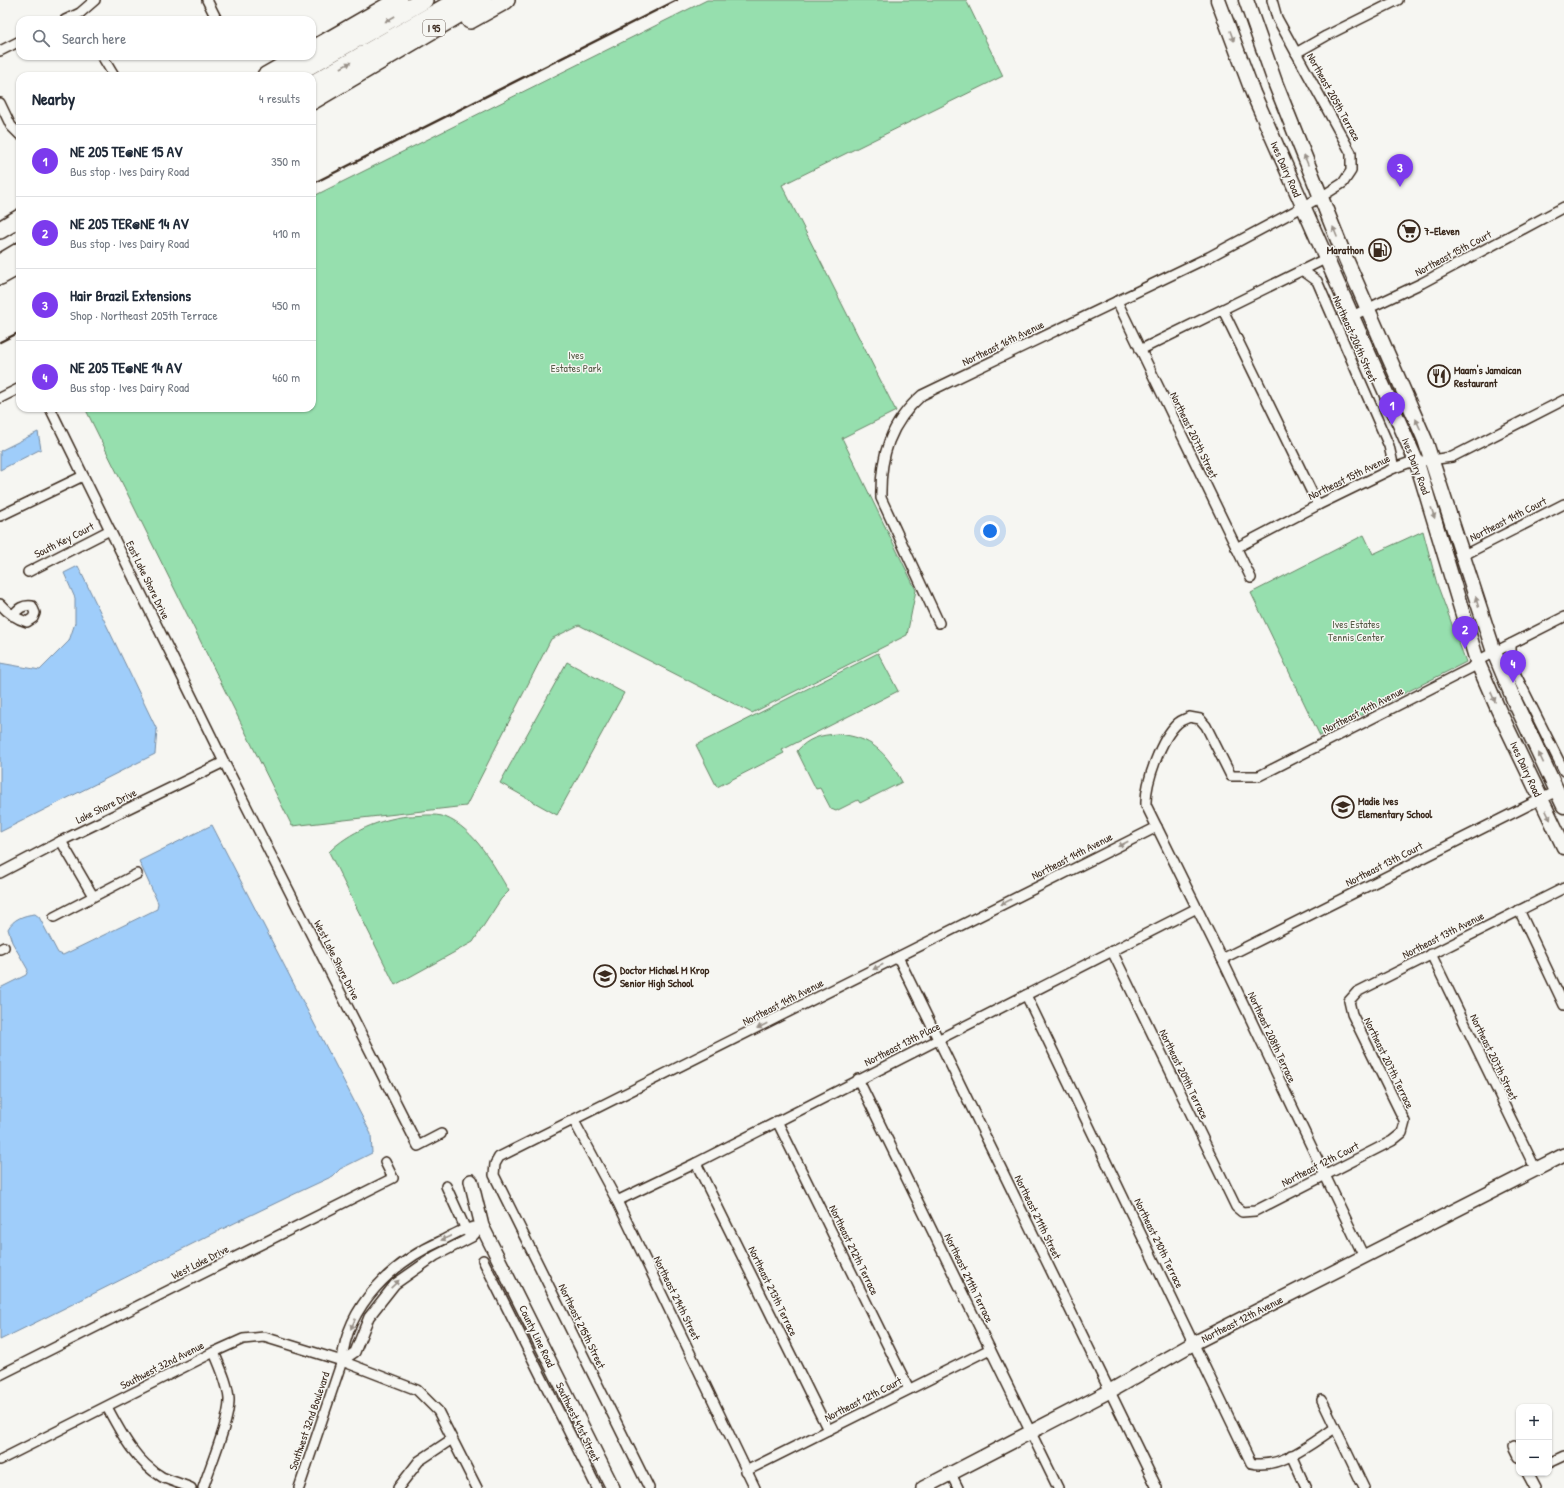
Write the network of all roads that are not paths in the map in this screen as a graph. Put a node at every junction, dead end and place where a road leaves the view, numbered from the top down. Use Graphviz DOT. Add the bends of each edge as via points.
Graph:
graph roads {
  1 [pos="95,0"];
  2 [pos="207,0"];
  3 [pos="399,0"];
  4 [pos="424,0"];
  5 [pos="458,0"];
  6 [pos="483,0"];
  7 [pos="506,0"];
  8 [pos="1218,0"];
  9 [pos="1246,0"];
  10 [pos="1272,0"];
  11 [pos="1398,0"];
  12 [pos="81,16"];
  13 [pos="215,16"];
  14 [pos="16,44"];
  15 [pos="316,48"];
  16 [pos="0,51"];
  17 [pos="1296,53"];
  18 [pos="386,56"];
  19 [pos="104,60"];
  20 [pos="294,60"];
  21 [pos="112,72"];
  22 [pos="273,72"];
  23 [pos="298,72"];
  24 [pos="316,82"];
  25 [pos="316,99"];
  26 [pos="0,103"];
  27 [pos="16,131"];
  28 [pos="1321,197"];
  29 [pos="1302,206"];
  30 [pos="1564,207"];
  31 [pos="16,220"];
  32 [pos="0,230"];
  33 [pos="16,233"];
  34 [pos="0,243"];
  35 [pos="16,253"];
  36 [pos="1325,259"];
  37 [pos="0,263"];
  38 [pos="16,267"];
  39 [pos="1302,270"];
  40 [pos="0,276"];
  41 [pos="1117,301"];
  42 [pos="1368,309"];
  43 [pos="1223,310"];
  44 [pos="1352,316"];
  45 [pos="1140,350"];
  46 [pos="16,390"];
  47 [pos="0,398"];
  48 [pos="1564,400"];
  49 [pos="52,412"];
  50 [pos="1432,460"];
  51 [pos="1417,463"];
  52 [pos="1394,468"];
  53 [pos="83,476"];
  54 [pos="1564,504"];
  55 [pos="1318,505"];
  56 [pos="0,516"];
  57 [pos="110,530"];
  58 [pos="1236,548"];
  59 [pos="1464,555"];
  60 [pos="28,572"];
  61 [pos="1251,578"];
  62 [pos="0,604"];
  63 [pos="13,616"];
  64 [pos="1564,617"];
  65 [pos="939,623"];
  66 [pos="1511,644"];
  67 [pos="1494,652"];
  68 [pos="1477,661"];
  69 [pos="224,762"];
  70 [pos="1564,771"];
  71 [pos="1557,791"];
  72 [pos="1541,799"];
  73 [pos="1564,806"];
  74 [pos="1157,827"];
  75 [pos="61,842"];
  76 [pos="1564,847"];
  77 [pos="0,873"];
  78 [pos="137,874"];
  79 [pos="1564,888"];
  80 [pos="93,896"];
  81 [pos="1197,908"];
  82 [pos="1519,910"];
  83 [pos="54,917"];
  84 [pos="1112,951"];
  85 [pos="1431,954"];
  86 [pos="898,957"];
  87 [pos="1222,958"];
  88 [pos="1026,995"];
  89 [pos="1564,1005"];
  90 [pos="1352,1014"];
  91 [pos="937,1039"];
  92 [pos="858,1080"];
  93 [pos="574,1121"];
  94 [pos="777,1121"];
  95 [pos="1405,1122"];
  96 [pos="441,1134"];
  97 [pos="1564,1155"];
  98 [pos="385,1162"];
  99 [pos="696,1163"];
  100 [pos="1536,1170"];
  101 [pos="494,1174"];
  102 [pos="1324,1175"];
  103 [pos="471,1181"];
  104 [pos="446,1186"];
  105 [pos="617,1201"];
  106 [pos="1236,1207"];
  107 [pos="482,1226"];
  108 [pos="465,1228"];
  109 [pos="470,1238"];
  110 [pos="1364,1257"];
  111 [pos="483,1260"];
  112 [pos="1194,1343"];
  113 [pos="990,1349"];
  114 [pos="214,1352"];
  115 [pos="342,1361"];
  116 [pos="0,1375"];
  117 [pos="909,1389"];
  118 [pos="1110,1391"];
  119 [pos="1322,1400"];
  120 [pos="107,1407"];
  121 [pos="1335,1428"];
  122 [pos="828,1430"];
  123 [pos="1030,1433"];
  124 [pos="452,1439"];
  125 [pos="1514,1448"];
  126 [pos="1516,1452"];
  127 [pos="1291,1455"];
  128 [pos="1564,1456"];
  129 [pos="0,1460"];
  130 [pos="1552,1462"];
  131 [pos="746,1471"];
  132 [pos="951,1474"];
  133 [pos="1529,1476"];
  134 [pos="191,1488"];
  135 [pos="203,1488"];
  136 [pos="299,1488"];
  137 [pos="398,1488"];
  138 [pos="477,1488"];
  139 [pos="597,1488"];
  140 [pos="613,1488"];
  141 [pos="649,1488"];
  142 [pos="755,1488"];
  143 [pos="923,1488"];
  144 [pos="958,1488"];
  145 [pos="1058,1488"];
  146 [pos="1157,1488"];
  147 [pos="1306,1488"];
  148 [pos="1364,1488"];
  149 [pos="1535,1488"];
  1 -- 12 [label="street"];
  2 -- 13 [label="street"];
  3 -- 15 [label="highway"];
  4 -- 23 [label="highway, one-way"];
  24 -- 5 [label="highway, one-way"];
  6 -- 18 [label="highway, I 95"];
  7 -- 18 [label="highway" via="428,43"];
  8 -- 29 [label="main road, Ives Dairy Road, one-way" via="1253,93"];
  28 -- 9 [label="main road, Ives Dairy Road, one-way" via="1276,85"];
  10 -- 17 [label="street, Northeast 205th Terrace" via="1277,18"];
  11 -- 17 [label="street"];
  14 -- 16 [label="street"];
  17 -- 28 [label="street, Northeast 205th Terrace" via="1351,153 1351,171 1343,183"];
  18 -- 25 [label="highway, I 95"];
  19 -- 21 [label="street"];
  20 -- 22 [label="highway"];
  26 -- 27 [label="street"];
  28 -- 29 [label="street, Northeast 16th Avenue"];
  42 -- 28 [label="main road, Ives Dairy Road, one-way"];
  29 -- 36 [label="main road, Ives Dairy Road"];
  29 -- 41 [label="street, Northeast 16th Avenue" via="1209,257"];
  30 -- 42 [label="street, Northeast 15th Court"];
  31 -- 32 [label="highway"];
  33 -- 34 [label="highway"];
  35 -- 37 [label="highway"];
  36 -- 39 [label="street"];
  36 -- 44 [label="main road, Ives Dairy Road"];
  38 -- 40 [label="highway"];
  39 -- 43 [label="street"];
  39 -- 52 [label="street, Northeast 206th Street" via="1317,281 1389,446"];
  41 -- 45 [label="street, Northeast 207th Street"];
  41 -- 65 [label="street, Northeast 16th Avenue" via="922,395 908,406 898,420 885,454 880,481 881,498"];
  42 -- 44 [label="street, Northeast 15th Court"];
  50 -- 42 [label="main road, Ives Dairy Road, one-way"];
  43 -- 45 [label="street"];
  43 -- 55 [label="street"];
  44 -- 51 [label="main road, Ives Dairy Road"];
  45 -- 58 [label="street, Northeast 207th Street"];
  46 -- 47 [label="street"];
  48 -- 50 [label="street, Northeast 15th Avenue" via="1452,457"];
  49 -- 53 [label="street, East Lake Shore Drive"];
  50 -- 51 [label="street, Northeast 15th Avenue"];
  50 -- 59 [label="main road, Ives Dairy Road"];
  51 -- 52 [label="street, Northeast 15th Avenue"];
  51 -- 68 [label="main road, Ives Dairy Road, one-way"];
  52 -- 55 [label="street, Northeast 15th Avenue"];
  53 -- 56 [label="street"];
  53 -- 57 [label="street, East Lake Shore Drive"];
  54 -- 59 [label="street, Northeast 14th Court"];
  55 -- 58 [label="street, Northeast 15th Avenue"];
  57 -- 60 [label="street, South Key Court"];
  57 -- 69 [label="street, East Lake Shore Drive"];
  58 -- 61 [label="street, Northeast 207th Street"];
  67 -- 59 [label="main road, Ives Dairy Road, one-way"];
  62 -- 63 [label="street"];
  64 -- 66 [label="street, Northeast 14th Avenue"];
  66 -- 67 [label="street, Northeast 14th Avenue"];
  66 -- 70 [label="street" via="1515,673"];
  67 -- 68 [label="street, Northeast 14th Avenue"];
  71 -- 67 [label="main road, Ives Dairy Road, one-way"];
  68 -- 72 [label="main road, Ives Dairy Road, one-way"];
  68 -- 74 [label="street, Northeast 14th Avenue" via="1462,673 1259,776 1231,776 1206,726 1200,719 1189,717 1178,723 1167,736 1152,770 1145,796 1146,805"];
  69 -- 75 [label="street, Lake Shore Drive"];
  69 -- 96 [label="street, West Lake Shore Drive" via="418,1146"];
  71 -- 72 [label="street, Northeast 13th Court"];
  71 -- 73 [label="main road, Ives Dairy Road"];
  72 -- 76 [label="main road, Ives Dairy Road, one-way"];
  72 -- 87 [label="street, Northeast 13th Court"];
  74 -- 81 [label="street, Northeast 208th Terrace"];
  74 -- 86 [label="street, Northeast 14th Avenue, one-way"];
  75 -- 77 [label="street, Lake Shore Drive"];
  75 -- 80 [label="street"];
  78 -- 80 [label="street"];
  79 -- 82 [label="street, Northeast 13th Avenue"];
  80 -- 83 [label="street"];
  81 -- 84 [label="street, Northeast 13th Place"];
  81 -- 87 [label="street, Northeast 208th Terrace"];
  82 -- 85 [label="street, Northeast 13th Avenue"];
  82 -- 89 [label="street"];
  84 -- 88 [label="street, Northeast 13th Place"];
  84 -- 106 [label="street, Northeast 209th Terrace"];
  85 -- 90 [label="street, Northeast 13th Avenue" via="1357,992 1349,1001"];
  85 -- 100 [label="street, Northeast 207th Street"];
  86 -- 91 [label="street, Northeast 211th Street"];
  86 -- 93 [label="street, Northeast 14th Avenue, one-way"];
  87 -- 102 [label="street, Northeast 208th Terrace"];
  88 -- 91 [label="street, Northeast 13th Place"];
  88 -- 112 [label="street, Northeast 210th Terrace"];
  90 -- 95 [label="street, Northeast 207th Terrace"];
  91 -- 92 [label="street, Northeast 13th Place"];
  91 -- 118 [label="street, Northeast 211th Street"];
  92 -- 94 [label="street, Northeast 13th Place"];
  92 -- 113 [label="street, Northeast 211th Terrace"];
  93 -- 101 [label="street, Northeast 14th Avenue" via="499,1157"];
  93 -- 105 [label="street, Northeast 214th Street"];
  94 -- 99 [label="street, Northeast 13th Place"];
  94 -- 117 [label="street, Northeast 212th Terrace"];
  95 -- 102 [label="street, Northeast 12th Court" via="1402,1133 1392,1141"];
  97 -- 100 [label="street, Northeast 12th Avenue"];
  98 -- 116 [label="street, West Lake Drive" via="393,1178"];
  99 -- 105 [label="street, Northeast 13th Place"];
  99 -- 122 [label="street, Northeast 213th Terrace"];
  100 -- 110 [label="street, Northeast 12th Avenue"];
  101 -- 141 [label="street, Northeast 215th Street"];
  102 -- 106 [label="street, Northeast 12th Court" via="1255,1211 1242,1212"];
  102 -- 110 [label="street, Northeast 208th Terrace"];
  103 -- 107 [label="street, County Line Road"];
  104 -- 108 [label="street"];
  105 -- 131 [label="street, Northeast 214th Street"];
  107 -- 108 [label="street, Southwest 32nd Boulevard"];
  107 -- 109 [label="street, Southwest 32nd Boulevard"];
  107 -- 140 [label="street, County Line Road"];
  108 -- 109 [label="street"];
  108 -- 115 [label="street, Southwest 32nd Boulevard, one-way" via="429,1246 386,1275 358,1312 344,1346"];
  115 -- 109 [label="street, Southwest 32nd Boulevard, one-way" via="355,1352 369,1317 395,1284 435,1256"];
  110 -- 112 [label="street, Northeast 12th Avenue"];
  111 -- 139 [label="street, Southwest 41st Street"];
  112 -- 118 [label="street, Northeast 12th Avenue"];
  112 -- 127 [label="street, Northeast 210th Terrace" via="1251,1464 1261,1466"];
  113 -- 117 [label="street, Northeast 12th Court"];
  113 -- 123 [label="street, Northeast 211th Terrace"];
  114 -- 115 [label="street, Southwest 32nd Avenue" via="243,1338 264,1337"];
  114 -- 120 [label="street, Southwest 32nd Avenue"];
  114 -- 135 [label="street" via="229,1399 227,1415"];
  115 -- 124 [label="street, Southwest 32nd Avenue" via="417,1390 438,1411"];
  115 -- 136 [label="street, Southwest 32nd Boulevard"];
  117 -- 122 [label="street, Northeast 12th Court"];
  118 -- 123 [label="street, Northeast 12th Avenue"];
  118 -- 146 [label="street, Northeast 211th Street"];
  119 -- 121 [label="street"];
  120 -- 129 [label="street, Southwest 32nd Avenue"];
  120 -- 134 [label="street" via="137,1456 162,1476"];
  121 -- 127 [label="street, Northeast 210th Terrace"];
  121 -- 148 [label="street"];
  122 -- 131 [label="street, Northeast 12th Court"];
  123 -- 132 [label="street, Northeast 12th Avenue"];
  123 -- 145 [label="street, Northeast 211th Terrace"];
  124 -- 137 [label="street" via="419,1461"];
  124 -- 138 [label="street, Southwest 32nd Avenue"];
  125 -- 126 [label="street"];
  127 -- 147 [label="street"];
  128 -- 130 [label="street"];
  131 -- 142 [label="street, Northeast 214th Street"];
  132 -- 143 [label="street, Northeast 12th Avenue"];
  132 -- 144 [label="street"];
  133 -- 149 [label="street"];
}
